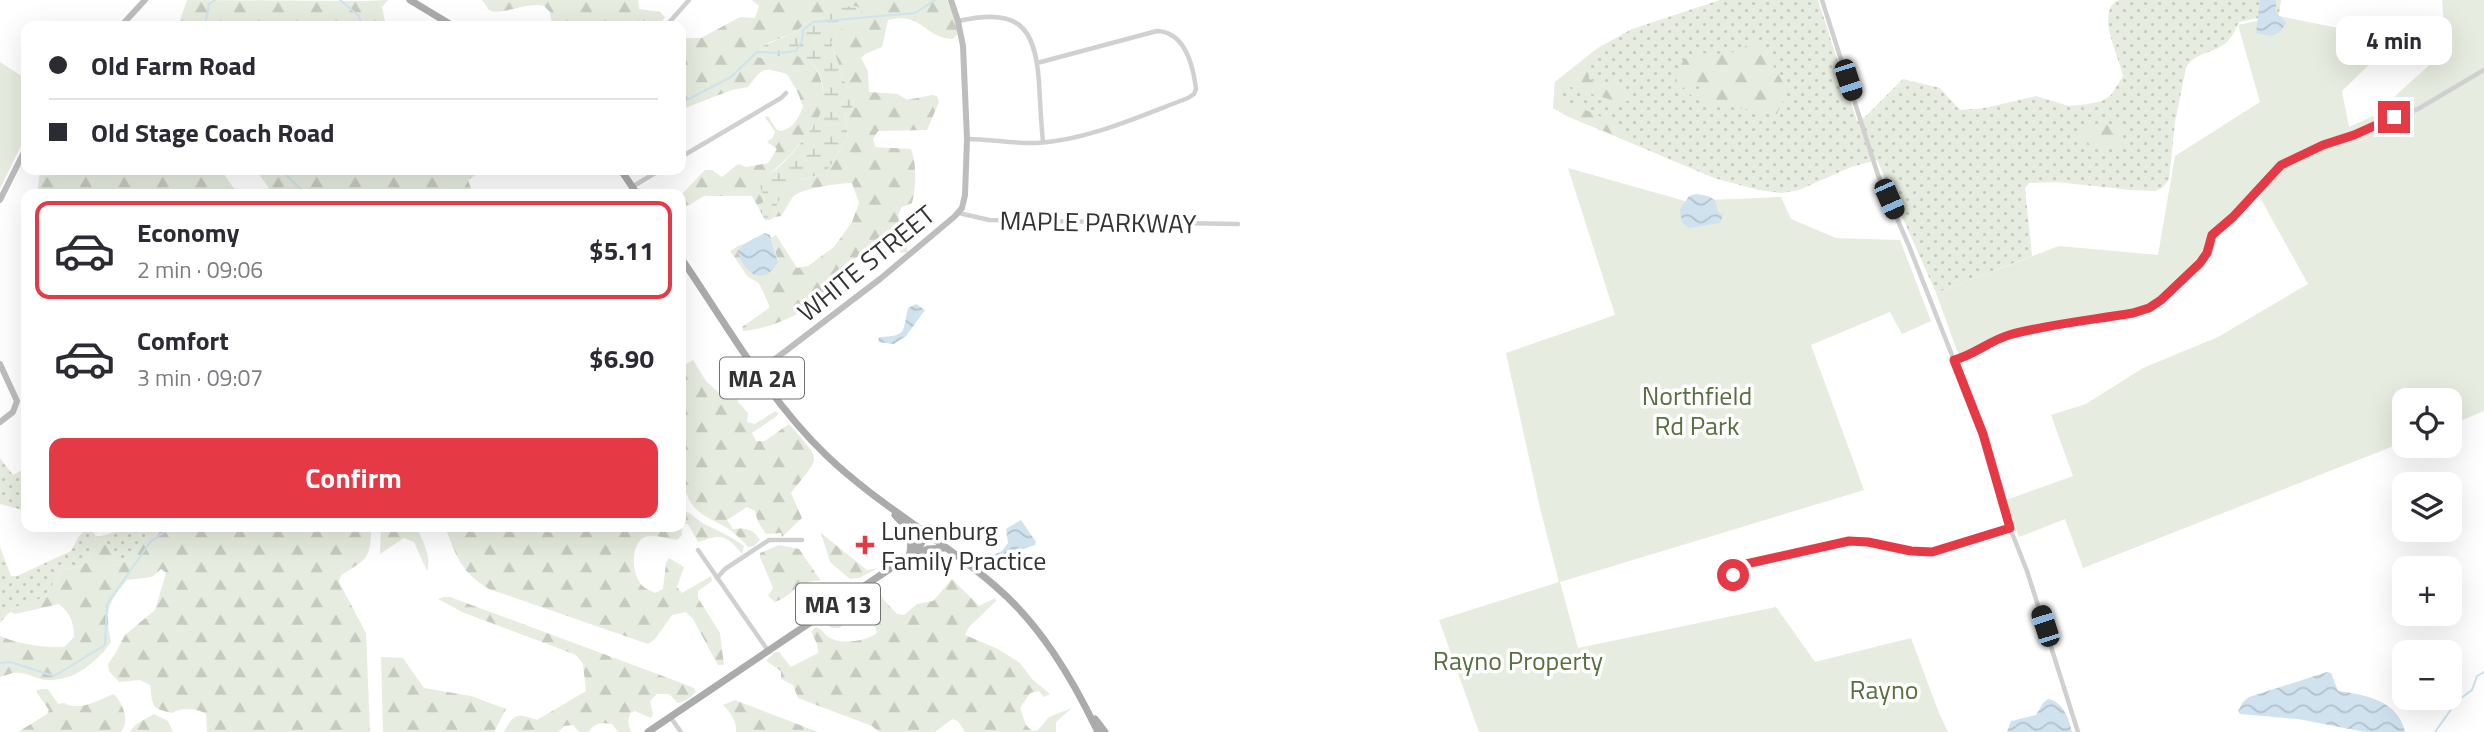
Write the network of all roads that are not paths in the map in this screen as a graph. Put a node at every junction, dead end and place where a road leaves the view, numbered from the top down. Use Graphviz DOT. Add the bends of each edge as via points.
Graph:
graph roads {
  1 [pos="145,0"];
  2 [pos="410,0"];
  3 [pos="689,0"];
  4 [pos="951,0"];
  5 [pos="1822,0"];
  6 [pos="126,21"];
  7 [pos="445,21"];
  8 [pos="670,21"];
  9 [pos="958,21"];
  10 [pos="1037,63"];
  11 [pos="2484,70"];
  12 [pos="786,93"];
  13 [pos="967,139"];
  14 [pos="1043,142"];
  15 [pos="686,154"];
  16 [pos="21,158"];
  17 [pos="654,175"];
  18 [pos="637,189"];
  19 [pos="0,200"];
  20 [pos="958,213"];
  21 [pos="1238,224"];
  22 [pos="686,265"];
  23 [pos="1954,360"];
  24 [pos="0,365"];
  25 [pos="758,372"];
  26 [pos="0,422"];
  27 [pos="884,502"];
  28 [pos="2010,528"];
  29 [pos="924,531"];
  30 [pos="802,540"];
  31 [pos="946,548"];
  32 [pos="698,551"];
  33 [pos="912,555"];
  34 [pos="1737,566"];
  35 [pos="717,578"];
  36 [pos="769,652"];
  37 [pos="1086,708"];
  38 [pos="671,718"];
  39 [pos="648,732"];
  40 [pos="681,732"];
  41 [pos="1098,732"];
  42 [pos="1105,732"];
  43 [pos="2078,732"];
  1 -- 6 [label="street"];
  2 -- 7 [label="main road"];
  3 -- 8 [label="street"];
  4 -- 9 [label="street, WHITE STREET"];
  5 -- 23 [label="street" via="1878,175"];
  9 -- 10 [label="street" via="991,16 1016,23 1031,39"];
  9 -- 13 [label="street, WHITE STREET"];
  10 -- 14 [label="street"];
  10 -- 14 [label="street" via="1157,31 1177,37 1196,84 1188,98 1115,126"];
  11 -- 23 [label="street" via="2418,108 2281,165 2212,235 2200,263 2149,308 2024,331"];
  12 -- 15 [label="street"];
  13 -- 14 [label="street"];
  13 -- 20 [label="street, WHITE STREET" via="965,195"];
  16 -- 19 [label="street"];
  17 -- 18 [label="street"];
  20 -- 21 [label="street, MAPLE PARKWAY" via="989,220"];
  20 -- 25 [label="street, WHITE STREET"];
  22 -- 25 [label="main road, MA 2A"];
  23 -- 28 [label="street" via="1983,434"];
  24 -- 26 [label="street" via="17,401"];
  25 -- 27 [label="main road, MA 2A" via="798,427"];
  27 -- 29 [label="main road, MA 2A"];
  27 -- 33 [label="main road" via="910,534"];
  28 -- 34 [label="street" via="1932,552 1849,541"];
  28 -- 43 [label="street"];
  29 -- 31 [label="main road, MA 2A"];
  29 -- 33 [label="main road, MA 13"];
  30 -- 35 [label="street" via="769,540"];
  31 -- 33 [label="main road, MA 13"];
  31 -- 37 [label="main road, MA 2A" via="994,584 1027,619"];
  32 -- 35 [label="street"];
  33 -- 36 [label="main road, MA 13"];
  35 -- 36 [label="street"];
  36 -- 38 [label="main road, MA 13"];
  37 -- 41 [label="main road, MA 2A"];
  37 -- 42 [label="main road"];
  38 -- 39 [label="main road, MA 13"];
  38 -- 40 [label="street"];
}
